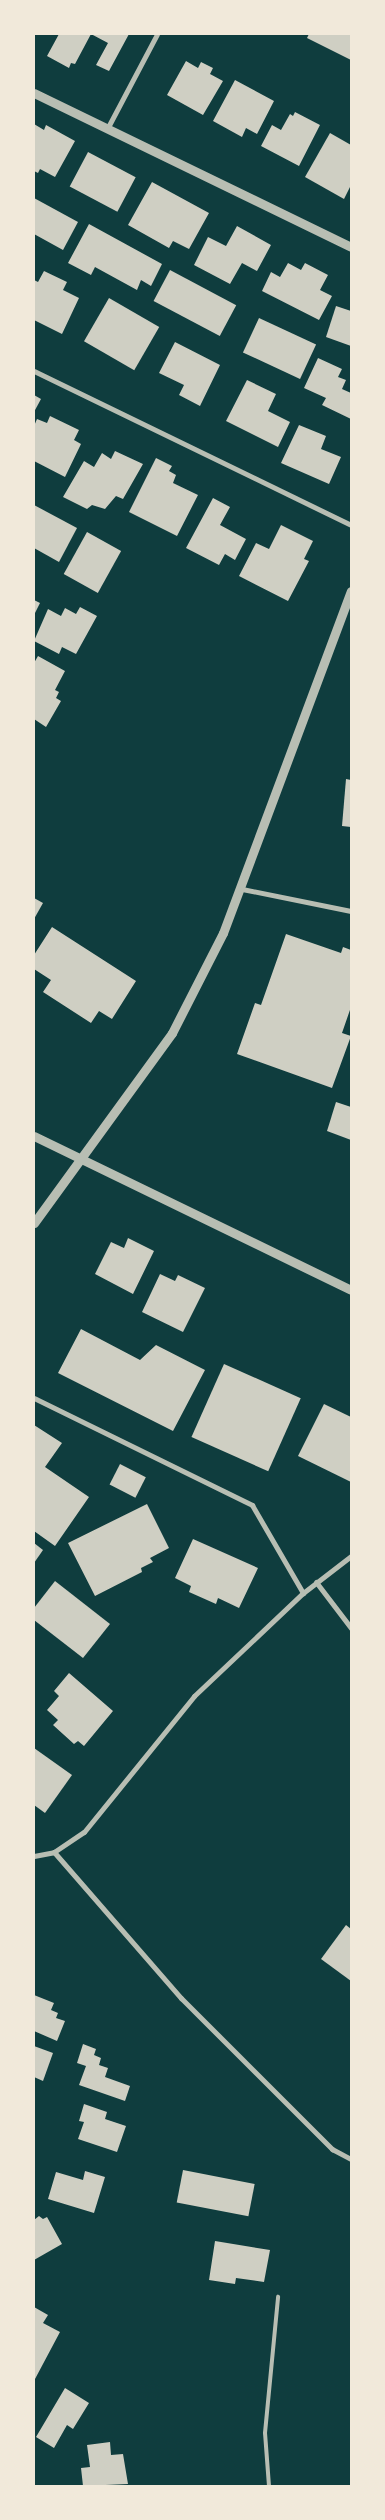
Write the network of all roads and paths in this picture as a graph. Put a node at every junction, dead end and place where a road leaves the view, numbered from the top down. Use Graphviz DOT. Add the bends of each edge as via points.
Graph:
graph roads {
  1 [pos="157,34"];
  2 [pos="34,93"];
  3 [pos="107,128"];
  4 [pos="351,247"];
  5 [pos="34,372"];
  6 [pos="351,525"];
  7 [pos="351,591"];
  8 [pos="242,889"];
  9 [pos="351,911"];
  10 [pos="34,1136"];
  11 [pos="79,1157"];
  12 [pos="34,1223"];
  13 [pos="351,1290"];
  14 [pos="34,1398"];
  15 [pos="351,1556"];
  16 [pos="316,1582"];
  17 [pos="303,1593"];
  18 [pos="351,1628"];
  19 [pos="54,1852"];
  20 [pos="34,1856"];
  21 [pos="351,2160"];
  22 [pos="278,2297"];
  23 [pos="269,2486"];
  1 -- 3 [label="street"];
  2 -- 3 [label="street"];
  3 -- 4 [label="street"];
  5 -- 6 [label="street"];
  7 -- 8 [label="street"];
  8 -- 9 [label="street"];
  8 -- 11 [label="street" via="172,1033"];
  10 -- 11 [label="street"];
  11 -- 12 [label="street"];
  11 -- 13 [label="street"];
  14 -- 17 [label="street" via="252,1505"];
  15 -- 16 [label="street"];
  16 -- 17 [label="street"];
  16 -- 18 [label="street"];
  17 -- 19 [label="street" via="194,1696 84,1832"];
  19 -- 20 [label="street"];
  19 -- 21 [label="street" via="181,1998 332,2148"];
  22 -- 23 [label="lane" via="265,2432"];
}
